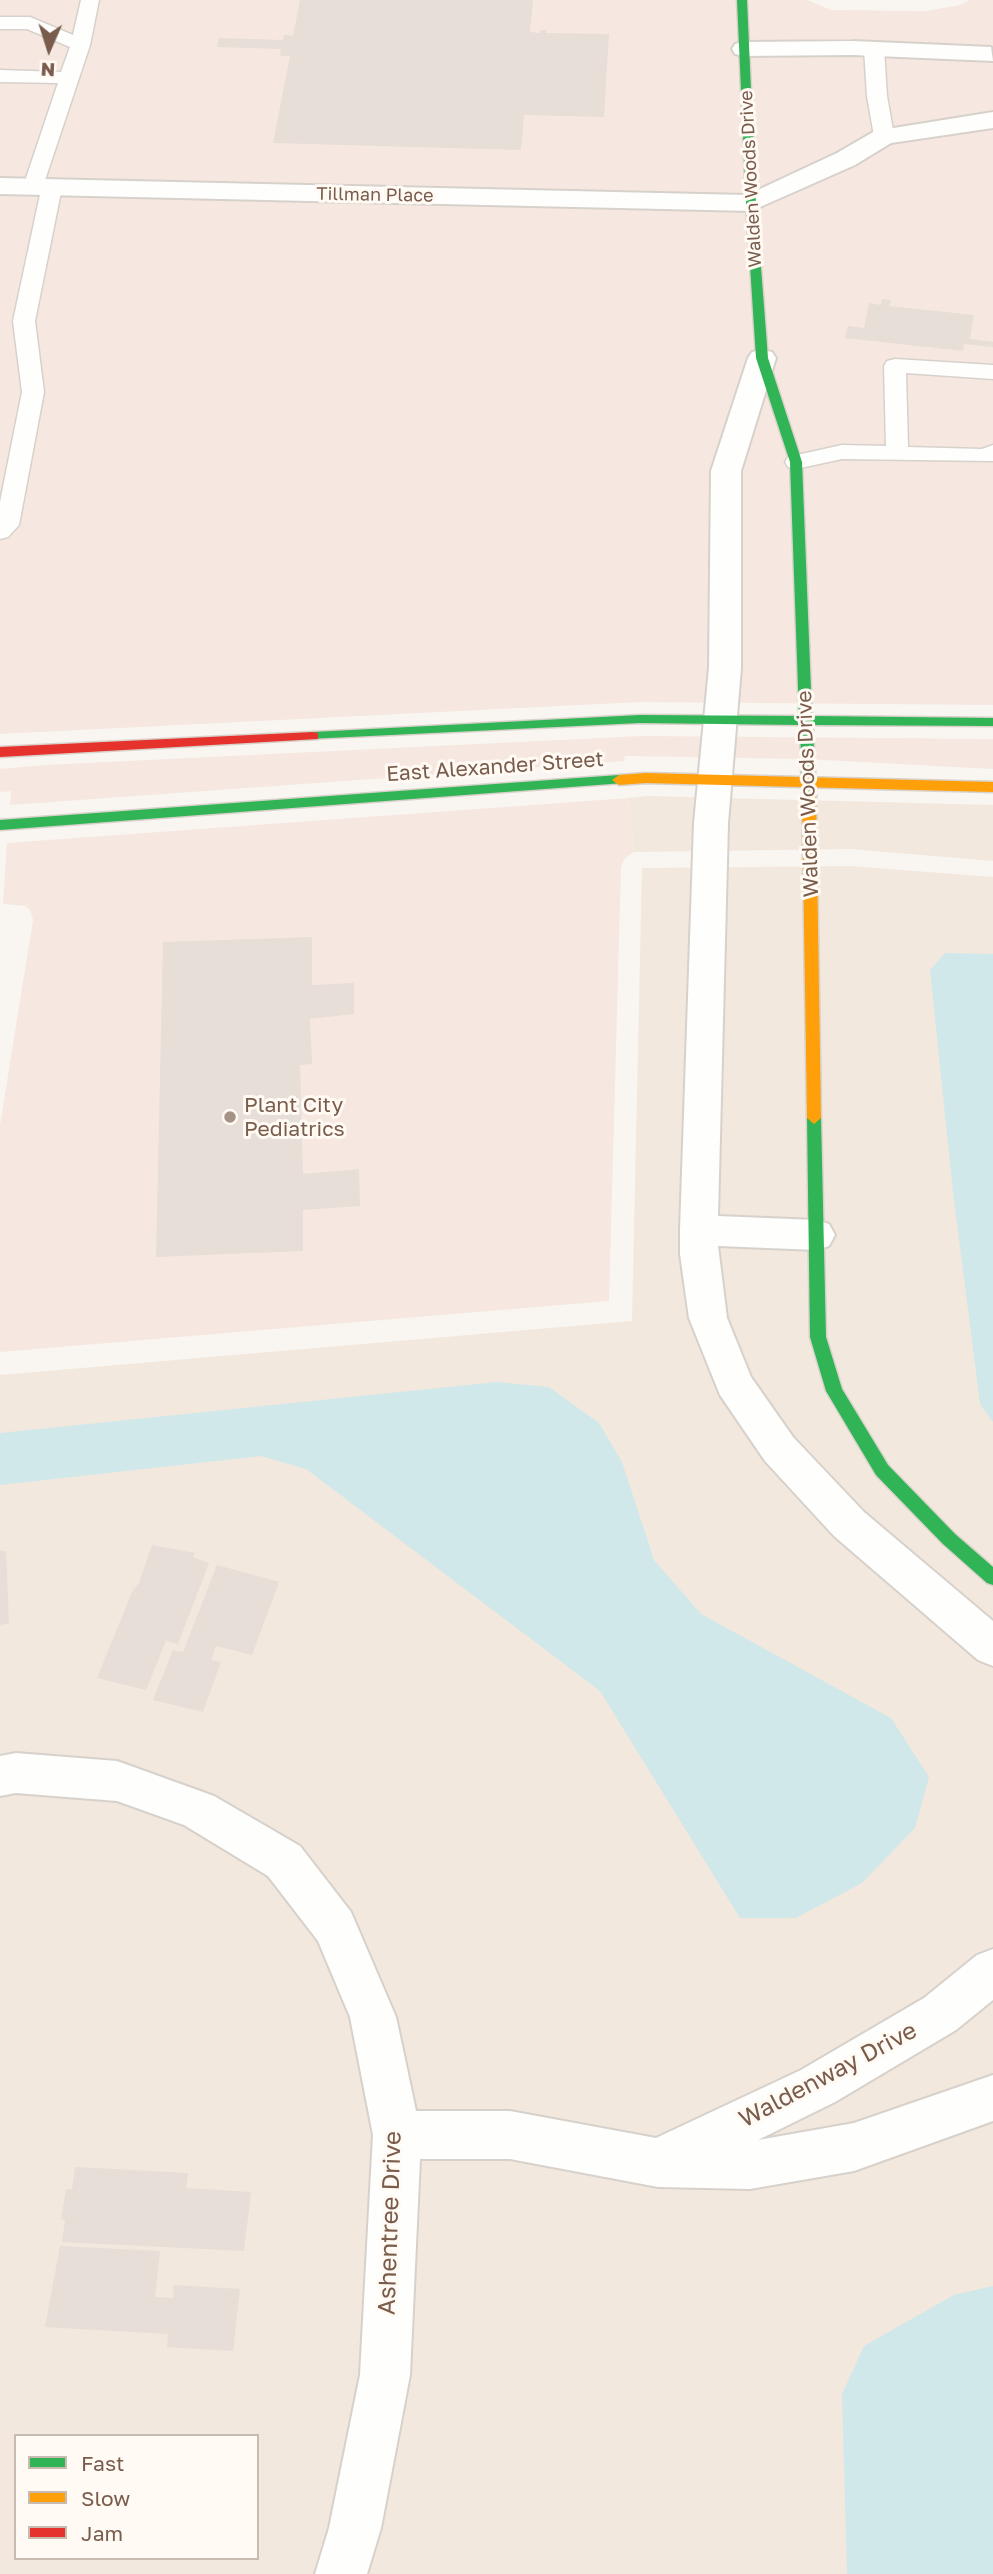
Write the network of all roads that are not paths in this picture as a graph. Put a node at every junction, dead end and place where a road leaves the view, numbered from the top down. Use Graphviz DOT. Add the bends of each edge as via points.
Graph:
graph roads {
  1 [pos="90,0"];
  2 [pos="742,0"];
  3 [pos="0,23"];
  4 [pos="80,45"];
  5 [pos="744,49"];
  6 [pos="874,49"];
  7 [pos="990,54"];
  8 [pos="0,76"];
  9 [pos="69,78"];
  10 [pos="993,120"];
  11 [pos="884,136"];
  12 [pos="0,186"];
  13 [pos="43,187"];
  14 [pos="751,203"];
  15 [pos="762,358"];
  16 [pos="993,372"];
  17 [pos="993,452"];
  18 [pos="897,453"];
  19 [pos="796,462"];
  20 [pos="0,531"];
  21 [pos="720,719"];
  22 [pos="807,719"];
  23 [pos="993,722"];
  24 [pos="0,752"];
  25 [pos="716,780"];
  26 [pos="809,780"];
  27 [pos="993,787"];
  28 [pos="0,825"];
  29 [pos="699,1230"];
  30 [pos="816,1235"];
  31 [pos="993,1578"];
  32 [pos="993,1647"];
  33 [pos="0,1776"];
  34 [pos="992,1973"];
  35 [pos="993,2098"];
  36 [pos="397,2135"];
  37 [pos="658,2163"];
  38 [pos="341,2574"];
  1 -- 4 [label="lane"];
  2 -- 5 [label="street, Walden Woods Drive"];
  3 -- 4 [label="lane" via="30,23"];
  4 -- 9 [label="lane"];
  5 -- 6 [label="street"];
  5 -- 14 [label="street, Walden Woods Drive"];
  6 -- 7 [label="street"];
  6 -- 11 [label="lane"];
  8 -- 9 [label="lane"];
  9 -- 13 [label="lane"];
  10 -- 11 [label="street"];
  11 -- 14 [label="street"];
  12 -- 13 [label="street, Tillman Place"];
  13 -- 14 [label="street, Tillman Place"];
  13 -- 20 [label="lane" via="24,321 33,392 7,524"];
  14 -- 15 [label="street, Walden Woods Drive"];
  15 -- 19 [label="street, Walden Woods Drive"];
  15 -- 21 [label="street, Walden Woods Drive" via="726,471 725,668"];
  16 -- 18 [label="lane" via="895,366"];
  17 -- 18 [label="lane" via="987,456"];
  18 -- 19 [label="lane" via="842,452"];
  19 -- 22 [label="street, Walden Woods Drive"];
  21 -- 22 [label="street, East Alexander Street"];
  21 -- 24 [label="street, East Alexander Street" via="640,719"];
  21 -- 25 [label="street, Walden Woods Drive"];
  22 -- 23 [label="street, East Alexander Street"];
  22 -- 26 [label="street, Walden Woods Drive"];
  25 -- 26 [label="street, East Alexander Street"];
  25 -- 28 [label="street, East Alexander Street" via="560,783"];
  25 -- 29 [label="street, Walden Woods Drive"];
  26 -- 27 [label="street, East Alexander Street"];
  26 -- 30 [label="street, Walden Woods Drive"];
  29 -- 30 [label="street"];
  29 -- 32 [label="street, Walden Woods Drive" via="708,1318 734,1384 779,1449 849,1524"];
  30 -- 31 [label="street, Walden Woods Drive" via="818,1337 834,1391 882,1470"];
  33 -- 36 [label="street, Ashentree Drive" via="16,1773 117,1781 198,1810 284,1861 335,1927 373,2017"];
  34 -- 37 [label="street, Waldenway Drive" via="940,2014 818,2086"];
  35 -- 37 [label="street, Waldenway Drive" via="854,2147 750,2165"];
  36 -- 37 [label="street, Waldenway Drive" via="510,2135"];
  36 -- 38 [label="street, Ashentree Drive" via="385,2375 355,2528"];
}
